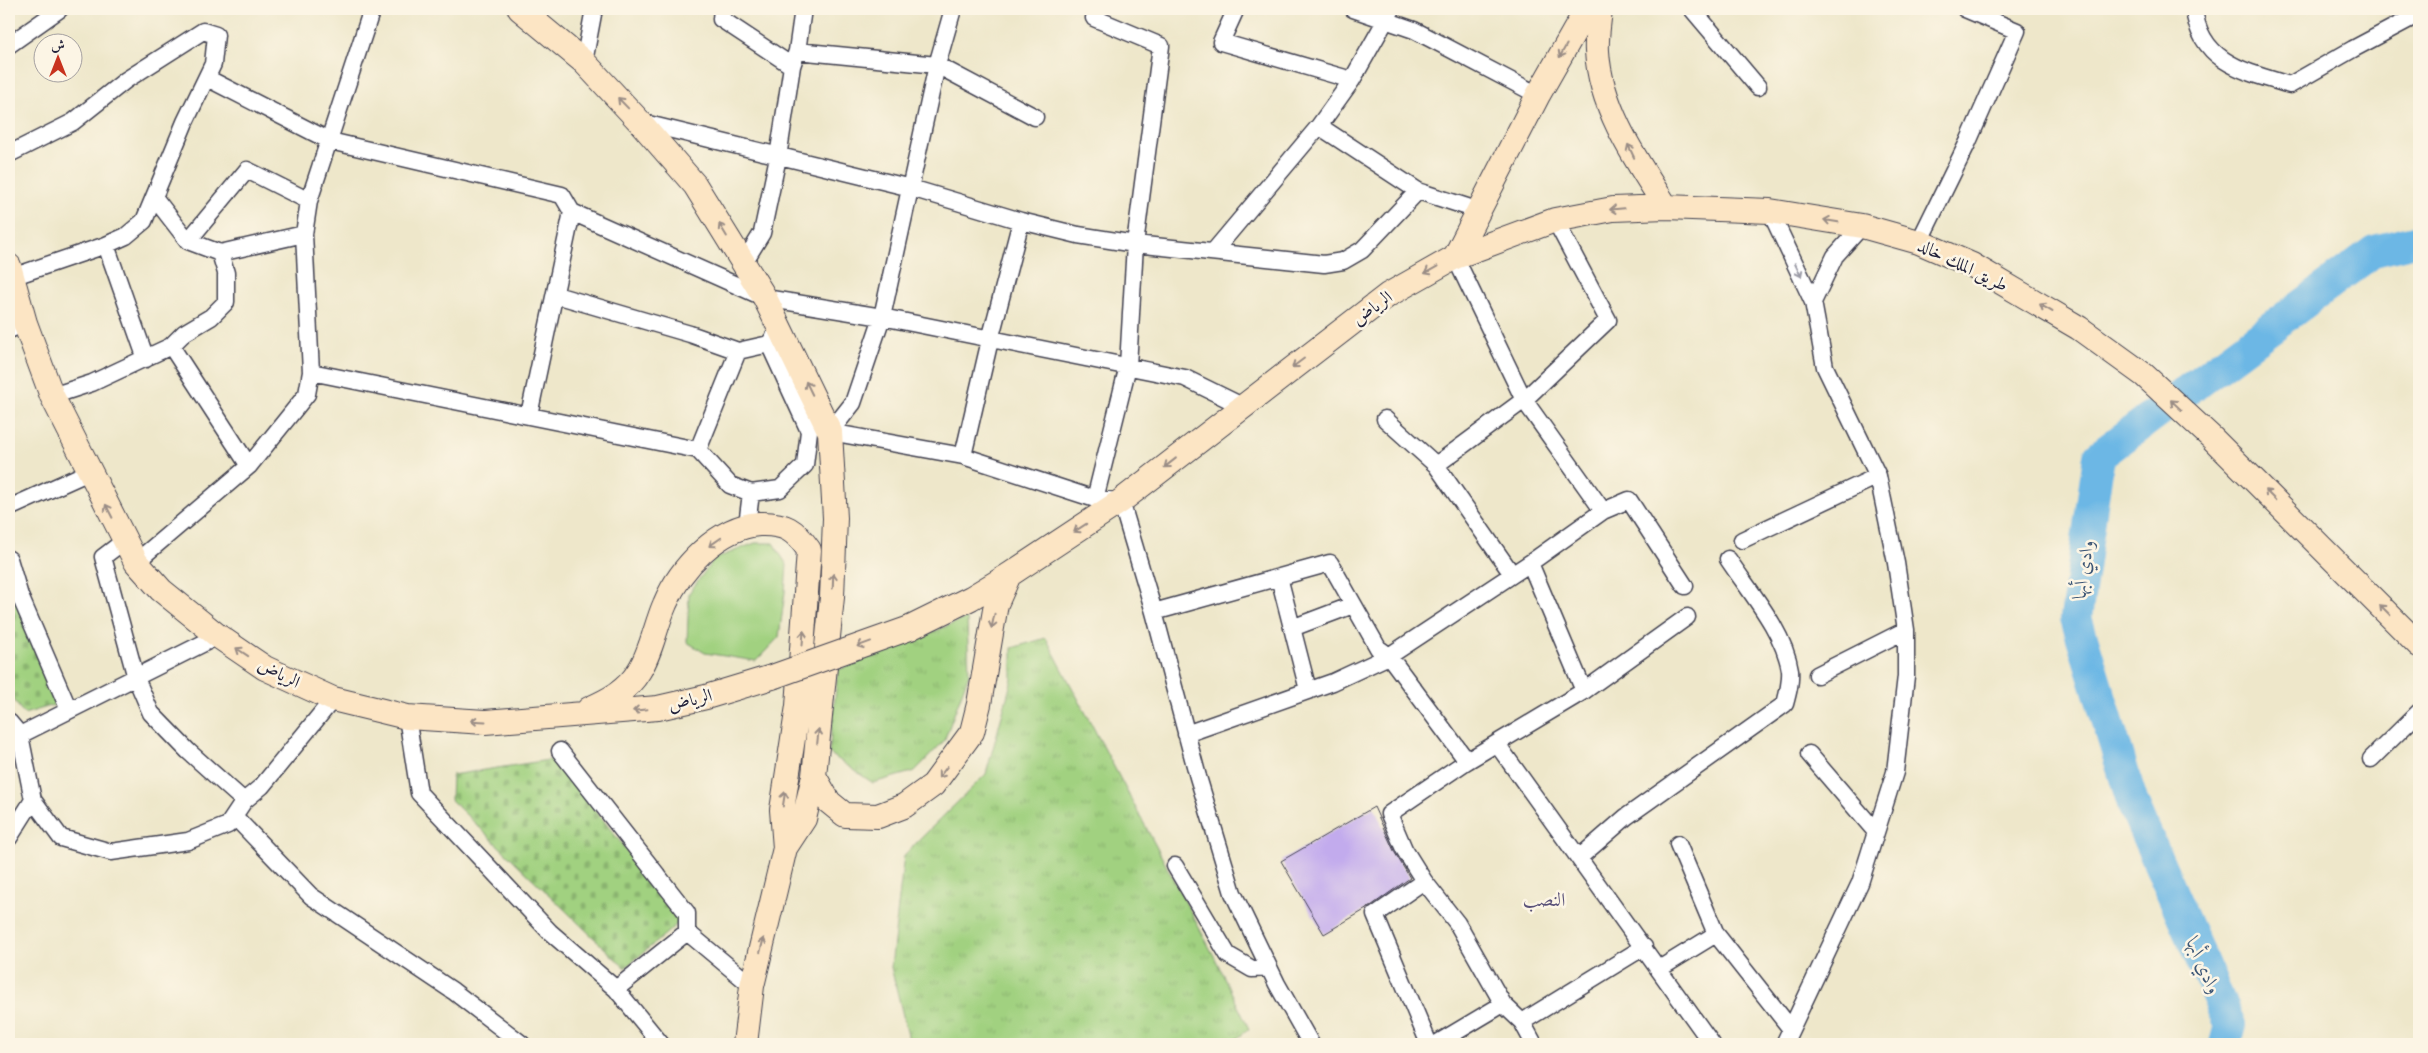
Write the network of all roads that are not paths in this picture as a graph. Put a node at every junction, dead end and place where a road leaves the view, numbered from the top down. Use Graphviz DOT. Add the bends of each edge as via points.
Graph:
graph roads {
  1 [pos="372,9"];
  2 [pos="520,9"];
  3 [pos="594,9"];
  4 [pos="722,9"];
  5 [pos="803,9"];
  6 [pos="953,9"];
  7 [pos="1236,9"];
  8 [pos="1353,9"];
  9 [pos="1587,9"];
  10 [pos="1600,9"];
  11 [pos="1692,9"];
  12 [pos="1965,9"];
  13 [pos="2194,9"];
  14 [pos="51,11"];
  15 [pos="1389,14"];
  16 [pos="2419,14"];
  17 [pos="1094,18"];
  18 [pos="9,44"];
  19 [pos="794,58"];
  20 [pos="584,62"];
  21 [pos="937,65"];
  22 [pos="207,78"];
  23 [pos="1352,80"];
  24 [pos="1758,87"];
  25 [pos="1538,95"];
  26 [pos="1034,117"];
  27 [pos="640,122"];
  28 [pos="1320,126"];
  29 [pos="330,141"];
  30 [pos="9,154"];
  31 [pos="778,157"];
  32 [pos="910,188"];
  33 [pos="1418,191"];
  34 [pos="154,197"];
  35 [pos="308,202"];
  36 [pos="1666,207"];
  37 [pos="1480,211"];
  38 [pos="1770,211"];
  39 [pos="572,212"];
  40 [pos="1555,220"];
  41 [pos="1021,221"];
  42 [pos="1862,226"];
  43 [pos="304,234"];
  44 [pos="188,241"];
  45 [pos="1920,242"];
  46 [pos="1135,244"];
  47 [pos="106,245"];
  48 [pos="1214,251"];
  49 [pos="220,253"];
  50 [pos="1454,257"];
  51 [pos="743,264"];
  52 [pos="11,272"];
  53 [pos="556,295"];
  54 [pos="765,298"];
  55 [pos="1813,302"];
  56 [pos="882,317"];
  57 [pos="17,326"];
  58 [pos="774,336"];
  59 [pos="990,340"];
  60 [pos="171,346"];
  61 [pos="738,351"];
  62 [pos="146,359"];
  63 [pos="1128,366"];
  64 [pos="312,372"];
  65 [pos="52,396"];
  66 [pos="1524,400"];
  67 [pos="1242,406"];
  68 [pos="529,415"];
  69 [pos="1385,419"];
  70 [pos="830,432"];
  71 [pos="698,450"];
  72 [pos="963,456"];
  73 [pos="249,466"];
  74 [pos="1436,466"];
  75 [pos="89,472"];
  76 [pos="1878,476"];
  77 [pos="751,493"];
  78 [pos="1095,499"];
  79 [pos="1121,501"];
  80 [pos="9,508"];
  81 [pos="1603,511"];
  82 [pos="747,525"];
  83 [pos="1742,540"];
  84 [pos="124,541"];
  85 [pos="9,559"];
  86 [pos="1728,559"];
  87 [pos="136,562"];
  88 [pos="1530,563"];
  89 [pos="1512,574"];
  90 [pos="1009,575"];
  91 [pos="1279,578"];
  92 [pos="1685,586"];
  93 [pos="1353,605"];
  94 [pos="1154,612"];
  95 [pos="1687,617"];
  96 [pos="1292,628"];
  97 [pos="1906,630"];
  98 [pos="218,636"];
  99 [pos="2419,644"];
  100 [pos="1389,656"];
  101 [pos="1817,674"];
  102 [pos="136,678"];
  103 [pos="1308,690"];
  104 [pos="1584,691"];
  105 [pos="333,699"];
  106 [pos="69,710"];
  107 [pos="2419,712"];
  108 [pos="573,716"];
  109 [pos="406,717"];
  110 [pos="9,722"];
  111 [pos="1186,734"];
  112 [pos="20,735"];
  113 [pos="1497,744"];
  114 [pos="560,752"];
  115 [pos="1809,754"];
  116 [pos="2371,759"];
  117 [pos="1467,761"];
  118 [pos="814,776"];
  119 [pos="34,800"];
  120 [pos="244,801"];
  121 [pos="234,816"];
  122 [pos="1876,832"];
  123 [pos="9,838"];
  124 [pos="1678,844"];
  125 [pos="785,848"];
  126 [pos="1580,857"];
  127 [pos="1175,866"];
  128 [pos="1424,880"];
  129 [pos="687,932"];
  130 [pos="1716,934"];
  131 [pos="1644,947"];
  132 [pos="1269,968"];
  133 [pos="1659,969"];
  134 [pos="752,986"];
  135 [pos="616,989"];
  136 [pos="1503,1004"];
  137 [pos="1522,1022"];
  138 [pos="1791,1029"];
  139 [pos="522,1044"];
  140 [pos="661,1044"];
  141 [pos="745,1044"];
  142 [pos="1310,1044"];
  143 [pos="1429,1044"];
  144 [pos="1436,1044"];
  145 [pos="1534,1044"];
  146 [pos="1712,1044"];
  147 [pos="1784,1044"];
  1 -- 29 [label="street"];
  2 -- 20 [label="street"];
  3 -- 20 [label="street"];
  4 -- 19 [label="street" via="721,19"];
  5 -- 19 [label="street"];
  6 -- 21 [label="street"];
  7 -- 23 [label="street" via="1222,42"];
  8 -- 15 [label="street"];
  9 -- 25 [label="street, one-way"];
  36 -- 10 [label="street, one-way" via="1635,159 1606,99 1597,51"];
  11 -- 24 [label="street"];
  12 -- 45 [label="street" via="2018,31"];
  13 -- 16 [label="street" via="2196,27 2215,55 2249,73 2290,86"];
  14 -- 18 [label="street"];
  15 -- 23 [label="street"];
  15 -- 25 [label="street"];
  17 -- 46 [label="street" via="1161,46"];
  19 -- 21 [label="street"];
  19 -- 31 [label="street"];
  27 -- 20 [label="street, one-way"];
  21 -- 26 [label="street"];
  21 -- 32 [label="street"];
  22 -- 29 [label="street"];
  22 -- 30 [label="street" via="214,64 216,35 203,31 126,80 73,122"];
  22 -- 34 [label="street"];
  23 -- 28 [label="street"];
  25 -- 37 [label="street"];
  27 -- 31 [label="street"];
  51 -- 27 [label="street, one-way" via="695,185"];
  28 -- 33 [label="street"];
  28 -- 48 [label="street"];
  29 -- 35 [label="street"];
  29 -- 39 [label="street" via="562,195"];
  31 -- 32 [label="street"];
  31 -- 51 [label="street" via="762,233"];
  32 -- 41 [label="street"];
  32 -- 56 [label="street"];
  33 -- 37 [label="street"];
  33 -- 48 [label="street" via="1362,250 1343,261 1324,264"];
  34 -- 44 [label="street"];
  34 -- 47 [label="street" via="144,221 126,236"];
  35 -- 43 [label="street"];
  35 -- 44 [label="street" via="247,170"];
  36 -- 38 [label="street, طريق الملك خالد"];
  36 -- 40 [label="street, الرياض, one-way" via="1613,209"];
  37 -- 50 [label="street"];
  42 -- 38 [label="street, طريق الملك خالد, one-way"];
  38 -- 55 [label="street, one-way"];
  39 -- 53 [label="street"];
  39 -- 54 [label="street"];
  40 -- 50 [label="street, الرياض"];
  40 -- 66 [label="street" via="1608,320"];
  41 -- 46 [label="street"];
  41 -- 59 [label="street"];
  42 -- 45 [label="street, طريق الملك خالد"];
  42 -- 55 [label="street" via="1836,256"];
  43 -- 49 [label="street"];
  43 -- 64 [label="street"];
  44 -- 49 [label="street"];
  99 -- 45 [label="street, طريق الملك خالد, one-way" via="2212,438 2144,375 2079,328 2022,294 1972,265"];
  46 -- 48 [label="street"];
  46 -- 63 [label="street"];
  47 -- 52 [label="street"];
  47 -- 62 [label="street"];
  49 -- 60 [label="street" via="226,273 226,302"];
  50 -- 66 [label="street"];
  50 -- 67 [label="street, الرياض, one-way" via="1388,294"];
  51 -- 54 [label="street"];
  52 -- 57 [label="street, الرياض"];
  53 -- 61 [label="street"];
  53 -- 68 [label="street"];
  54 -- 56 [label="street"];
  54 -- 58 [label="street"];
  55 -- 76 [label="street" via="1825,366"];
  56 -- 59 [label="street"];
  56 -- 70 [label="street" via="852,404"];
  57 -- 65 [label="street, الرياض"];
  58 -- 61 [label="street"];
  70 -- 58 [label="street, one-way"];
  58 -- 77 [label="street" via="809,431 805,464 780,489"];
  59 -- 63 [label="street"];
  59 -- 72 [label="street"];
  60 -- 62 [label="street"];
  60 -- 73 [label="street"];
  61 -- 71 [label="street"];
  62 -- 65 [label="street" via="92,383"];
  63 -- 67 [label="street" via="1185,378"];
  63 -- 78 [label="street"];
  64 -- 68 [label="street"];
  64 -- 73 [label="street" via="307,394"];
  65 -- 75 [label="street, الرياض"];
  66 -- 74 [label="street"];
  66 -- 81 [label="street"];
  67 -- 79 [label="street, الرياض, one-way"];
  68 -- 71 [label="street"];
  69 -- 74 [label="street"];
  70 -- 72 [label="street"];
  118 -- 70 [label="street, one-way" via="832,597 835,518"];
  71 -- 77 [label="street" via="730,485"];
  72 -- 78 [label="street"];
  73 -- 87 [label="street"];
  74 -- 89 [label="street"];
  75 -- 80 [label="street"];
  84 -- 75 [label="street, الرياض, one-way"];
  76 -- 83 [label="street"];
  76 -- 97 [label="street"];
  77 -- 82 [label="street"];
  78 -- 79 [label="street"];
  79 -- 90 [label="street, الرياض, one-way"];
  79 -- 94 [label="street"];
  81 -- 88 [label="street"];
  81 -- 92 [label="street" via="1629,500"];
  82 -- 108 [label="street, one-way" via="710,546 684,571 666,602 639,671 617,696"];
  125 -- 82 [label="street, one-way" via="782,810 798,706 809,550 797,534 776,524"];
  84 -- 87 [label="street, الرياض"];
  84 -- 102 [label="street" via="104,557"];
  85 -- 106 [label="street" via="20,596"];
  86 -- 126 [label="street" via="1779,636 1790,672 1785,704 1626,817"];
  87 -- 98 [label="street, الرياض" via="161,590"];
  88 -- 89 [label="street"];
  88 -- 104 [label="street"];
  89 -- 100 [label="street"];
  90 -- 108 [label="street, الرياض, one-way, bridge" via="910,628 772,677 658,708"];
  90 -- 118 [label="street, one-way" via="996,604 972,732 933,785 904,806 878,816 845,815 830,802"];
  91 -- 93 [label="street" via="1330,563"];
  91 -- 94 [label="street"];
  91 -- 96 [label="street"];
  93 -- 96 [label="street"];
  93 -- 100 [label="street" via="1378,648"];
  94 -- 111 [label="street"];
  95 -- 104 [label="street"];
  96 -- 103 [label="street"];
  97 -- 101 [label="street"];
  97 -- 122 [label="street" via="1906,676 1895,772"];
  98 -- 102 [label="street"];
  105 -- 98 [label="street, الرياض, one-way" via="265,668"];
  100 -- 103 [label="street"];
  100 -- 117 [label="street"];
  102 -- 106 [label="street"];
  102 -- 120 [label="street" via="151,713 188,752"];
  103 -- 111 [label="street"];
  104 -- 113 [label="street"];
  105 -- 109 [label="street, الرياض"];
  105 -- 120 [label="street" via="262,786"];
  106 -- 112 [label="street"];
  107 -- 116 [label="street"];
  108 -- 109 [label="street, الرياض, one-way" via="485,722"];
  109 -- 135 [label="street" via="419,793 550,932"];
  110 -- 112 [label="street"];
  111 -- 132 [label="street" via="1233,893"];
  112 -- 119 [label="street"];
  113 -- 117 [label="street"];
  113 -- 126 [label="street"];
  114 -- 129 [label="street" via="687,913"];
  115 -- 122 [label="street"];
  117 -- 128 [label="street" via="1389,814 1404,848"];
  118 -- 125 [label="street" via="804,819"];
  119 -- 121 [label="street" via="61,838 111,852 188,841 228,825"];
  119 -- 123 [label="street"];
  120 -- 121 [label="street"];
  121 -- 139 [label="street" via="311,896 453,991"];
  122 -- 138 [label="street" via="1860,883"];
  124 -- 130 [label="street"];
  134 -- 125 [label="street, one-way"];
  126 -- 131 [label="street"];
  127 -- 132 [label="street" via="1228,955 1252,969"];
  128 -- 136 [label="street" via="1457,923"];
  128 -- 143 [label="street" via="1375,915"];
  129 -- 134 [label="street"];
  129 -- 135 [label="street"];
  130 -- 133 [label="street"];
  130 -- 138 [label="street"];
  131 -- 133 [label="street"];
  131 -- 137 [label="street"];
  132 -- 142 [label="street"];
  133 -- 146 [label="street"];
  134 -- 141 [label="street"];
  135 -- 140 [label="street"];
  136 -- 137 [label="street"];
  136 -- 144 [label="street"];
  137 -- 145 [label="street"];
  138 -- 147 [label="street"];
}
